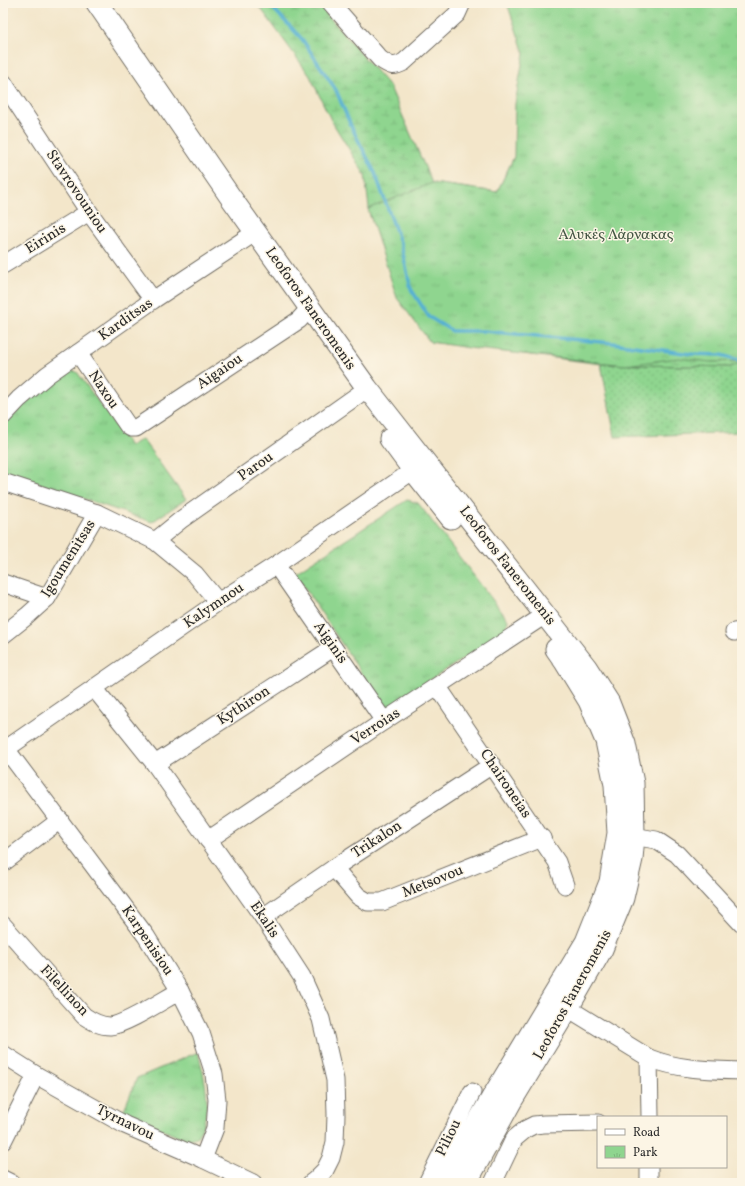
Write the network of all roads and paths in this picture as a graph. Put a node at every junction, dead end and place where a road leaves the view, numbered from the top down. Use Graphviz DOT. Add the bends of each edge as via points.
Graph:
graph roads {
  1 [pos="82,3"];
  2 [pos="97,3"];
  3 [pos="331,3"];
  4 [pos="462,3"];
  5 [pos="3,82"];
  6 [pos="89,212"];
  7 [pos="250,236"];
  8 [pos="3,265"];
  9 [pos="153,300"];
  10 [pos="304,315"];
  11 [pos="78,353"];
  12 [pos="358,395"];
  13 [pos="3,416"];
  14 [pos="128,426"];
  15 [pos="419,466"];
  16 [pos="3,482"];
  17 [pos="97,513"];
  18 [pos="155,541"];
  19 [pos="276,565"];
  20 [pos="3,583"];
  21 [pos="46,598"];
  22 [pos="218,602"];
  23 [pos="540,619"];
  24 [pos="3,634"];
  25 [pos="333,648"];
  26 [pos="438,687"];
  27 [pos="94,688"];
  28 [pos="384,721"];
  29 [pos="4,750"];
  30 [pos="155,764"];
  31 [pos="492,765"];
  32 [pos="60,820"];
  33 [pos="626,835"];
  34 [pos="542,838"];
  35 [pos="208,840"];
  36 [pos="3,863"];
  37 [pos="334,868"];
  38 [pos="565,885"];
  39 [pos="263,917"];
  40 [pos="742,924"];
  41 [pos="3,925"];
  42 [pos="180,991"];
  43 [pos="560,1003"];
  44 [pos="3,1054"];
  45 [pos="649,1058"];
  46 [pos="742,1071"];
  47 [pos="36,1075"];
  48 [pos="472,1092"];
  49 [pos="650,1116"];
  50 [pos="597,1122"];
  51 [pos="3,1141"];
  52 [pos="204,1159"];
  53 [pos="649,1168"];
  54 [pos="3,1179"];
  55 [pos="11,1183"];
  56 [pos="253,1183"];
  57 [pos="311,1183"];
  58 [pos="427,1183"];
  59 [pos="446,1183"];
  60 [pos="466,1183"];
  61 [pos="492,1183"];
  62 [pos="649,1183"];
  1 -- 7 [label="main road, Leoforos Faneromenis"];
  2 -- 7 [label="main road, Leoforos Faneromenis" via="229,195"];
  3 -- 4 [label="street" via="380,59 390,66 404,62 457,14"];
  5 -- 6 [label="street, Stavrovouniou"];
  6 -- 8 [label="street, Eirinis"];
  6 -- 9 [label="street, Stavrovouniou"];
  7 -- 9 [label="street, Karditsas"];
  7 -- 10 [label="main road, Leoforos Faneromenis"];
  9 -- 11 [label="street, Karditsas"];
  10 -- 12 [label="main road, Leoforos Faneromenis"];
  10 -- 14 [label="street, Aigaiou" via="141,425 136,428"];
  10 -- 15 [label="main road, Leoforos Faneromenis" via="367,388"];
  11 -- 13 [label="street, Karditsas" via="47,375"];
  11 -- 14 [label="street, Naxou"];
  12 -- 15 [label="main road, Leoforos Faneromenis"];
  12 -- 18 [label="street, Parou" via="182,518"];
  15 -- 19 [label="street, Kalymnou"];
  15 -- 23 [label="main road, Leoforos Faneromenis"];
  16 -- 17 [label="street"];
  17 -- 18 [label="street"];
  17 -- 21 [label="street, Igoumenitsas"];
  18 -- 22 [label="street" via="195,574"];
  19 -- 22 [label="street, Kalymnou"];
  19 -- 25 [label="street, Aiginis"];
  20 -- 21 [label="street"];
  21 -- 24 [label="street, Igoumenitsas"];
  22 -- 27 [label="street, Kalymnou"];
  23 -- 26 [label="street, Verroias"];
  23 -- 33 [label="main road, Leoforos Faneromenis" via="586,667 609,703 625,744 633,783"];
  25 -- 28 [label="street, Aiginis"];
  25 -- 30 [label="street, Kythiron"];
  26 -- 28 [label="street, Verroias"];
  26 -- 31 [label="street, Chaironeias"];
  27 -- 29 [label="street, Kalymnou"];
  27 -- 30 [label="street, Ekalis"];
  28 -- 35 [label="street, Verroias"];
  29 -- 32 [label="street, Karpenisiou"];
  30 -- 35 [label="street, Ekalis"];
  31 -- 34 [label="street, Chaironeias"];
  31 -- 37 [label="street, Trikalon"];
  32 -- 36 [label="street"];
  32 -- 42 [label="street, Karpenisiou" via="146,936"];
  33 -- 40 [label="street" via="656,840 677,854"];
  33 -- 43 [label="main road, Leoforos Faneromenis" via="632,859 623,898 602,949"];
  34 -- 37 [label="street, Metsovou" via="382,902 368,902 358,896"];
  34 -- 38 [label="street, Chaironeias" via="558,862"];
  35 -- 39 [label="street, Ekalis"];
  37 -- 39 [label="street, Trikalon"];
  39 -- 57 [label="street, Ekalis" via="306,984 321,1019 335,1080 335,1142 325,1170"];
  41 -- 42 [label="street, Filellinon" via="84,1016 96,1023 110,1026 124,1022"];
  42 -- 52 [label="street, Karpenisiou" via="201,1033 214,1074 217,1100 215,1128"];
  43 -- 45 [label="street"];
  43 -- 59 [label="main road, Leoforos Faneromenis" via="493,1096"];
  43 -- 60 [label="main road, Leoforos Faneromenis" via="512,1100"];
  44 -- 47 [label="street, Tyrnavou"];
  45 -- 46 [label="street" via="693,1069"];
  45 -- 49 [label="street"];
  47 -- 51 [label="street"];
  47 -- 52 [label="street, Tyrnavou" via="125,1125"];
  48 -- 58 [label="street, Piliou"];
  50 -- 61 [label="street" via="544,1124 526,1129 514,1139"];
  52 -- 56 [label="street, Tyrnavou"];
  53 -- 62 [label="street"];
  54 -- 55 [label="street"];
}
